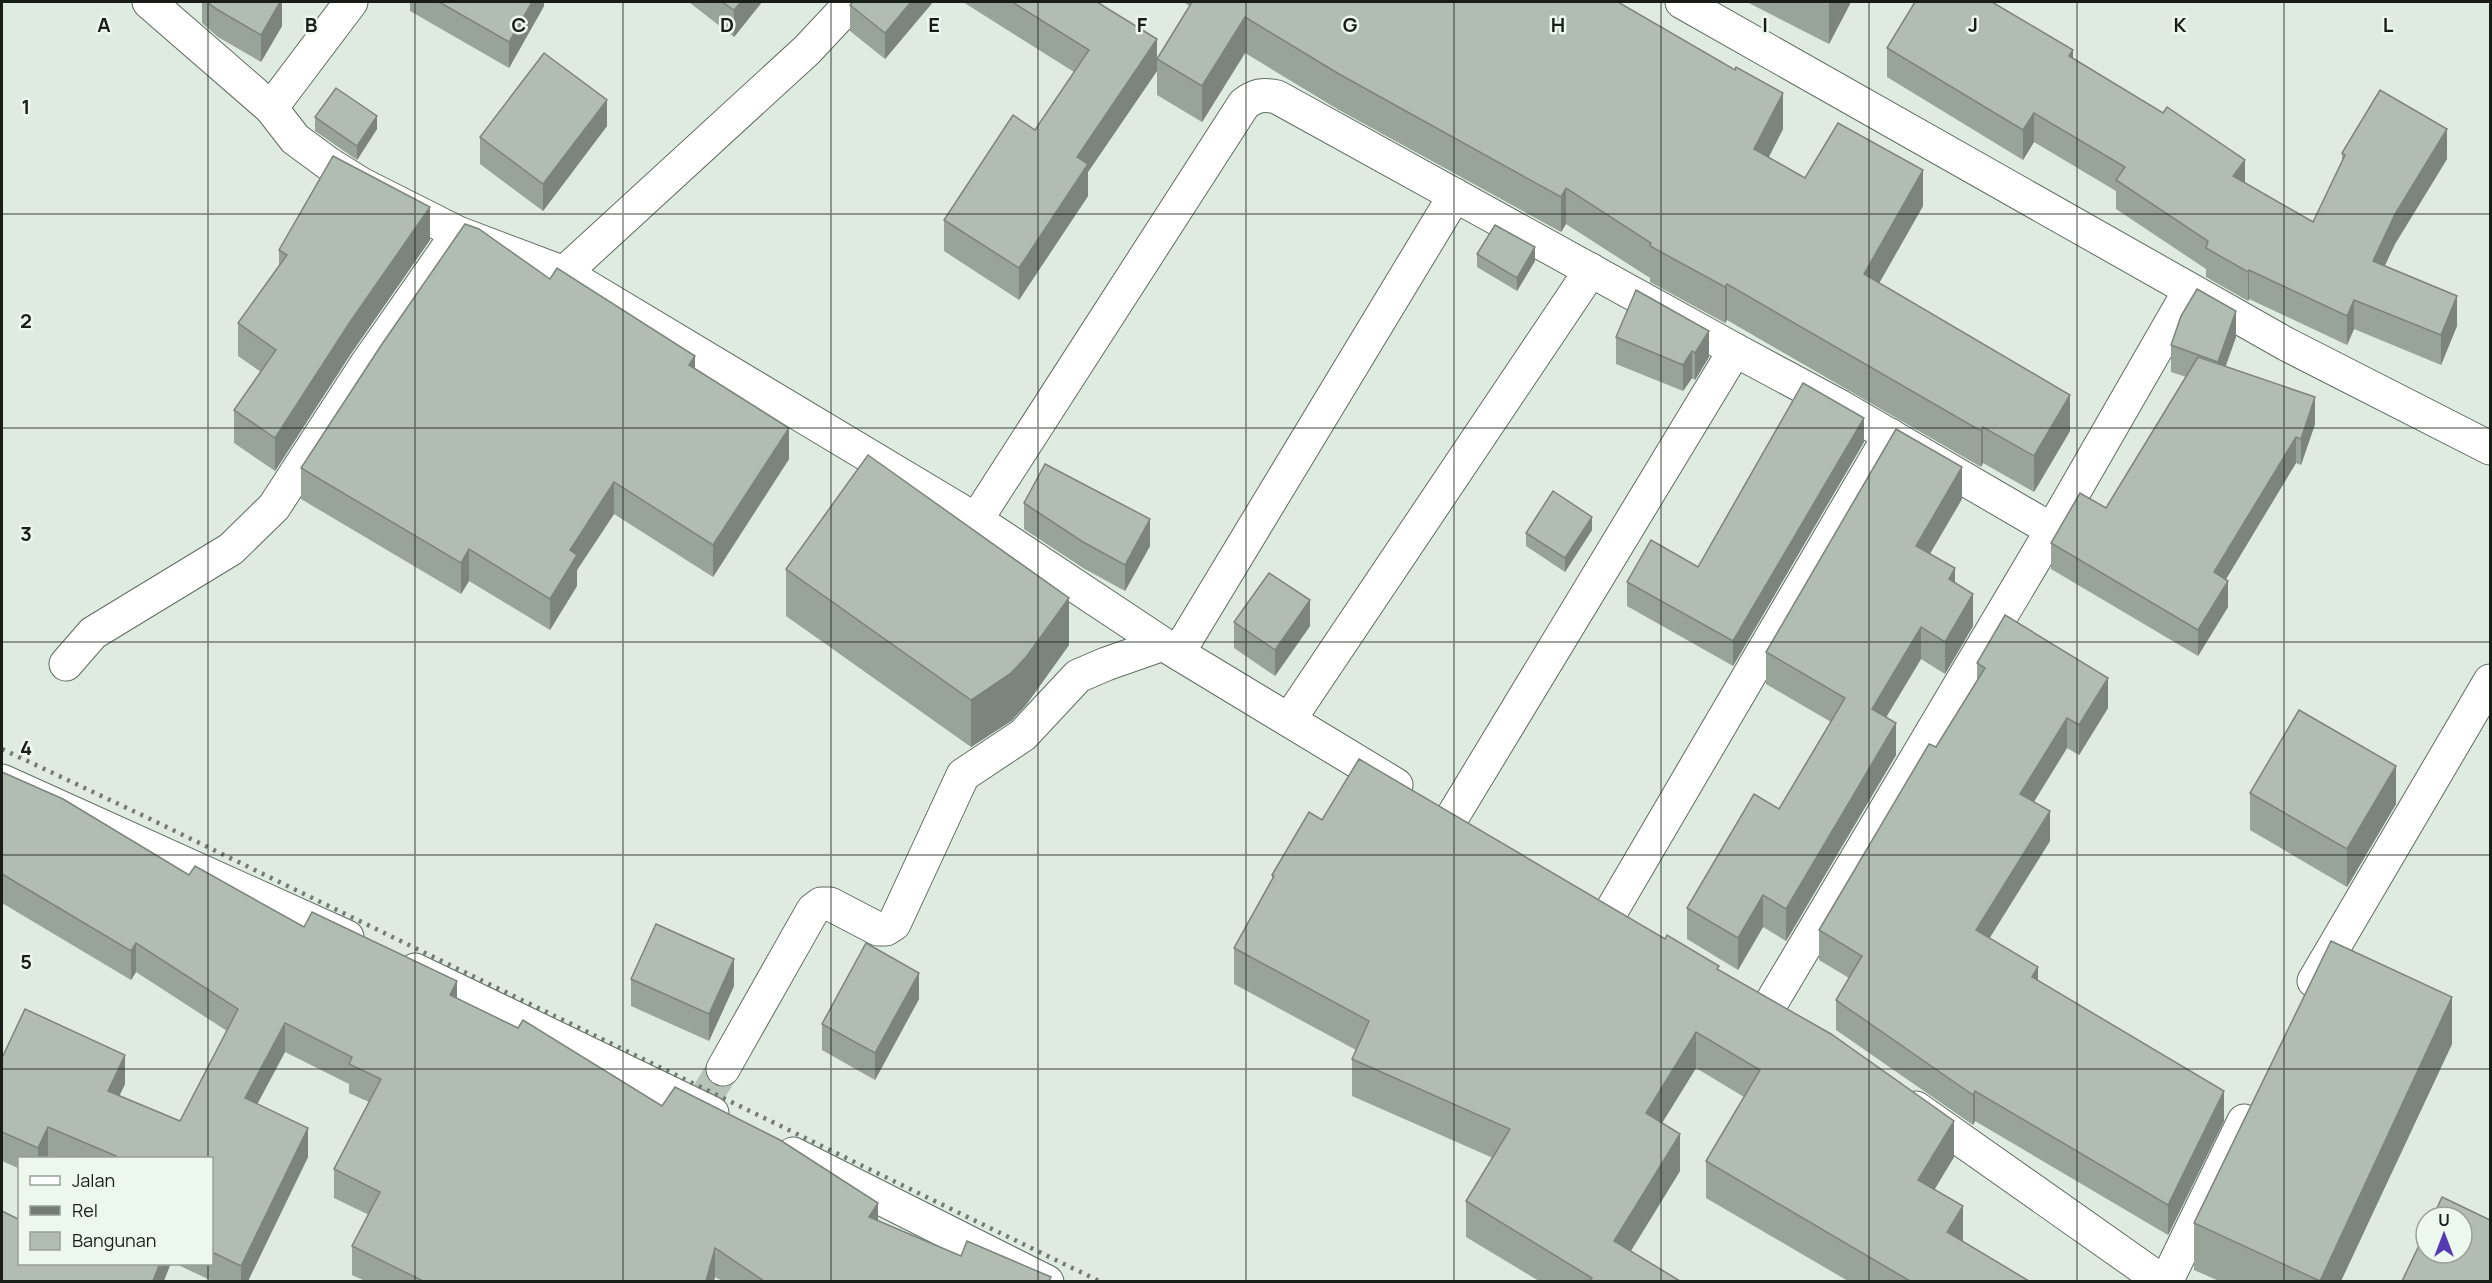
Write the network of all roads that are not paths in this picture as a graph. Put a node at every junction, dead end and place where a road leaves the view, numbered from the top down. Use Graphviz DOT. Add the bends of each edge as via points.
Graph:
graph roads {
  1 [pos="149,2"];
  2 [pos="351,2"];
  3 [pos="852,2"];
  4 [pos="1682,2"];
  5 [pos="271,108"];
  6 [pos="1455,195"];
  7 [pos="458,233"];
  8 [pos="1591,270"];
  9 [pos="564,273"];
  10 [pos="2190,290"];
  11 [pos="1735,350"];
  12 [pos="1890,435"];
  13 [pos="2490,448"];
  14 [pos="975,520"];
  15 [pos="2052,530"];
  16 [pos="1170,649"];
  17 [pos="66,664"];
  18 [pos="2490,681"];
  19 [pos="1289,720"];
  20 [pos="2,781"];
  21 [pos="1451,819"];
  22 [pos="1481,837"];
  23 [pos="1579,897"];
  24 [pos="1609,915"];
  25 [pos="1638,933"];
  26 [pos="1737,993"];
  27 [pos="2301,1008"];
  28 [pos="1767,1010"];
  29 [pos="1794,1027"];
  30 [pos="723,1070"];
  31 [pos="1889,1089"];
  32 [pos="2259,1092"];
  33 [pos="1047,1281"];
  34 [pos="2164,1281"];
  1 -- 5 [label="street"];
  2 -- 5 [label="street"];
  3 -- 9 [label="street" via="807,50"];
  4 -- 10 [label="street"];
  5 -- 7 [label="street" via="295,139 329,164"];
  6 -- 8 [label="street"];
  6 -- 14 [label="street" via="1277,97 1254,97 1244,104"];
  6 -- 16 [label="street"];
  7 -- 9 [label="street"];
  7 -- 17 [label="street" via="366,364 274,507 231,549 93,633"];
  8 -- 11 [label="street"];
  8 -- 19 [label="street"];
  9 -- 14 [label="street"];
  10 -- 13 [label="street" via="2286,344"];
  10 -- 15 [label="street"];
  11 -- 12 [label="street"];
  11 -- 21 [label="street"];
  12 -- 15 [label="street"];
  12 -- 24 [label="street"];
  14 -- 16 [label="street"];
  15 -- 28 [label="street"];
  16 -- 19 [label="street"];
  16 -- 30 [label="street" via="1106,664 1078,676 1023,735 963,775 894,924 878,929 830,904 813,910"];
  18 -- 27 [label="street" via="2316,976"];
  19 -- 21 [label="street"];
  20 -- 33 [label="street" via="704,1103 754,1134"];
  21 -- 22 [label="street"];
  23 -- 24 [label="street"];
  24 -- 25 [label="street"];
  26 -- 28 [label="street"];
  28 -- 29 [label="street"];
  31 -- 34 [label="street"];
  32 -- 34 [label="street"];
}
